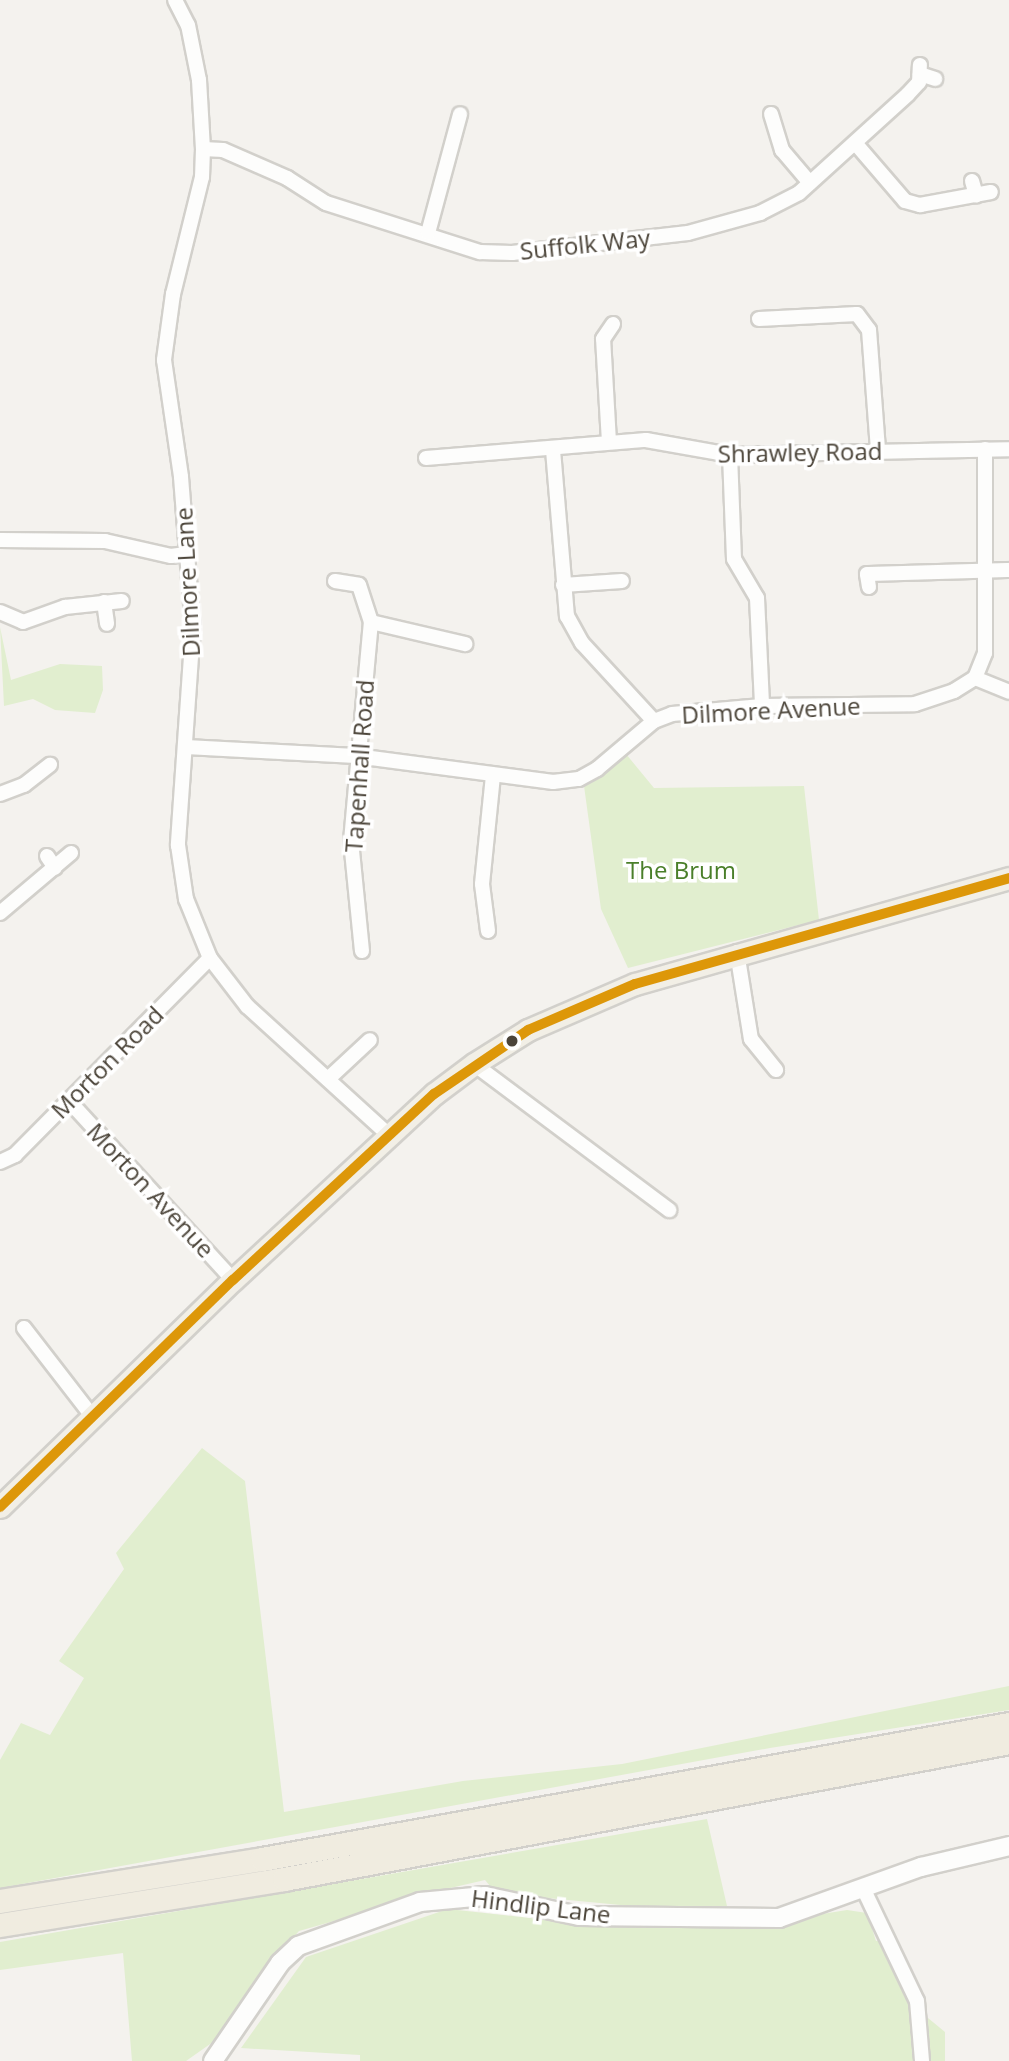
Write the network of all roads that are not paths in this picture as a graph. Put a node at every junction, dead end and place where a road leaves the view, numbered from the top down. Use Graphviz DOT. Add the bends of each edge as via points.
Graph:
graph roads {
  1 [pos="174,0"];
  2 [pos="935,79"];
  3 [pos="460,114"];
  4 [pos="771,114"];
  5 [pos="856,144"];
  6 [pos="203,149"];
  7 [pos="810,183"];
  8 [pos="991,192"];
  9 [pos="428,233"];
  10 [pos="759,319"];
  11 [pos="613,324"];
  12 [pos="609,442"];
  13 [pos="1009,449"];
  14 [pos="553,450"];
  15 [pos="878,450"];
  16 [pos="985,450"];
  17 [pos="730,455"];
  18 [pos="426,458"];
  19 [pos="0,540"];
  20 [pos="186,554"];
  21 [pos="985,570"];
  22 [pos="1009,570"];
  23 [pos="335,581"];
  24 [pos="622,581"];
  25 [pos="563,585"];
  26 [pos="869,587"];
  27 [pos="122,601"];
  28 [pos="104,602"];
  29 [pos="0,612"];
  30 [pos="371,622"];
  31 [pos="107,624"];
  32 [pos="465,645"];
  33 [pos="975,678"];
  34 [pos="1009,692"];
  35 [pos="762,706"];
  36 [pos="654,721"];
  37 [pos="186,747"];
  38 [pos="356,756"];
  39 [pos="50,765"];
  40 [pos="492,775"];
  41 [pos="0,794"];
  42 [pos="71,853"];
  43 [pos="1009,878"];
  44 [pos="0,913"];
  45 [pos="488,931"];
  46 [pos="362,951"];
  47 [pos="737,952"];
  48 [pos="210,958"];
  49 [pos="370,1041"];
  50 [pos="474,1064"];
  51 [pos="776,1070"];
  52 [pos="328,1079"];
  53 [pos="69,1101"];
  54 [pos="389,1135"];
  55 [pos="0,1162"];
  56 [pos="669,1210"];
  57 [pos="233,1280"];
  58 [pos="24,1328"];
  59 [pos="92,1416"];
  60 [pos="0,1507"];
  61 [pos="1009,1724"];
  62 [pos="1009,1742"];
  63 [pos="1009,1846"];
  64 [pos="863,1888"];
  65 [pos="0,1901"];
  66 [pos="0,1925"];
  67 [pos="213,2061"];
  68 [pos="922,2061"];
  1 -- 6 [label="street, Dilmore Lane" via="188,25 199,80"];
  2 -- 5 [label="street, Suffolk Way" via="920,70 908,94"];
  3 -- 9 [label="street"];
  4 -- 7 [label="street" via="782,150"];
  5 -- 7 [label="street, Suffolk Way"];
  5 -- 8 [label="street" via="905,201 920,205 974,188"];
  6 -- 9 [label="street, Suffolk Way" via="223,150 287,178 327,203"];
  6 -- 20 [label="street, Dilmore Lane" via="202,177 173,294 164,360"];
  7 -- 9 [label="street, Suffolk Way" via="760,213 688,233 512,253 480,251"];
  10 -- 15 [label="street" via="857,314 869,330"];
  11 -- 12 [label="street" via="603,340"];
  12 -- 14 [label="street, Shrawley Road"];
  12 -- 17 [label="street, Shrawley Road" via="669,441 702,453"];
  13 -- 16 [label="street, Shrawley Road"];
  14 -- 18 [label="street, Shrawley Road"];
  14 -- 25 [label="street"];
  15 -- 16 [label="street, Shrawley Road"];
  15 -- 17 [label="street, Shrawley Road"];
  16 -- 21 [label="street"];
  17 -- 35 [label="street" via="734,559 757,598"];
  19 -- 20 [label="street" via="105,541 171,556"];
  20 -- 37 [label="street, Dilmore Lane" via="193,628"];
  21 -- 22 [label="street"];
  21 -- 26 [label="street" via="867,574"];
  21 -- 33 [label="street" via="985,653"];
  23 -- 30 [label="street" via="359,585"];
  24 -- 25 [label="street"];
  25 -- 36 [label="street" via="567,616 582,643"];
  27 -- 28 [label="street"];
  28 -- 29 [label="street" via="65,607 23,622"];
  28 -- 31 [label="street"];
  30 -- 32 [label="street"];
  30 -- 38 [label="street, Tapenhall Road"];
  33 -- 34 [label="street"];
  33 -- 35 [label="street, Dilmore Avenue" via="915,704"];
  35 -- 36 [label="street, Dilmore Avenue" via="672,714"];
  36 -- 40 [label="street, Dilmore Avenue" via="579,779 553,782"];
  37 -- 38 [label="street, Dilmore Avenue"];
  37 -- 48 [label="street, Dilmore Lane" via="178,845 186,899"];
  38 -- 40 [label="street, Dilmore Avenue"];
  38 -- 46 [label="street, Tapenhall Road" via="351,841"];
  39 -- 41 [label="street" via="24,785"];
  40 -- 45 [label="street" via="482,884"];
  42 -- 44 [label="street" via="51,862"];
  43 -- 47 [label="main road"];
  47 -- 50 [label="main road" via="578,1007 528,1030"];
  47 -- 51 [label="street" via="751,1039"];
  48 -- 52 [label="street, Dilmore Lane" via="247,1006"];
  48 -- 53 [label="street, Morton Road"];
  49 -- 52 [label="street"];
  50 -- 54 [label="main road"];
  50 -- 56 [label="street"];
  52 -- 54 [label="street, Dilmore Lane"];
  53 -- 55 [label="street, Morton Road" via="15,1154"];
  53 -- 57 [label="street, Morton Avenue"];
  54 -- 57 [label="main road"];
  57 -- 59 [label="main road"];
  58 -- 59 [label="street"];
  59 -- 60 [label="main road"];
  61 -- 65 [label="highway" via="262,1859"];
  62 -- 66 [label="highway" via="284,1879"];
  63 -- 64 [label="street, Hindlip Lane" via="921,1867"];
  64 -- 67 [label="street, Hindlip Lane" via="779,1918 579,1916 485,1896 420,1902 298,1947 280,1964"];
  64 -- 68 [label="street" via="917,2001"];
}
